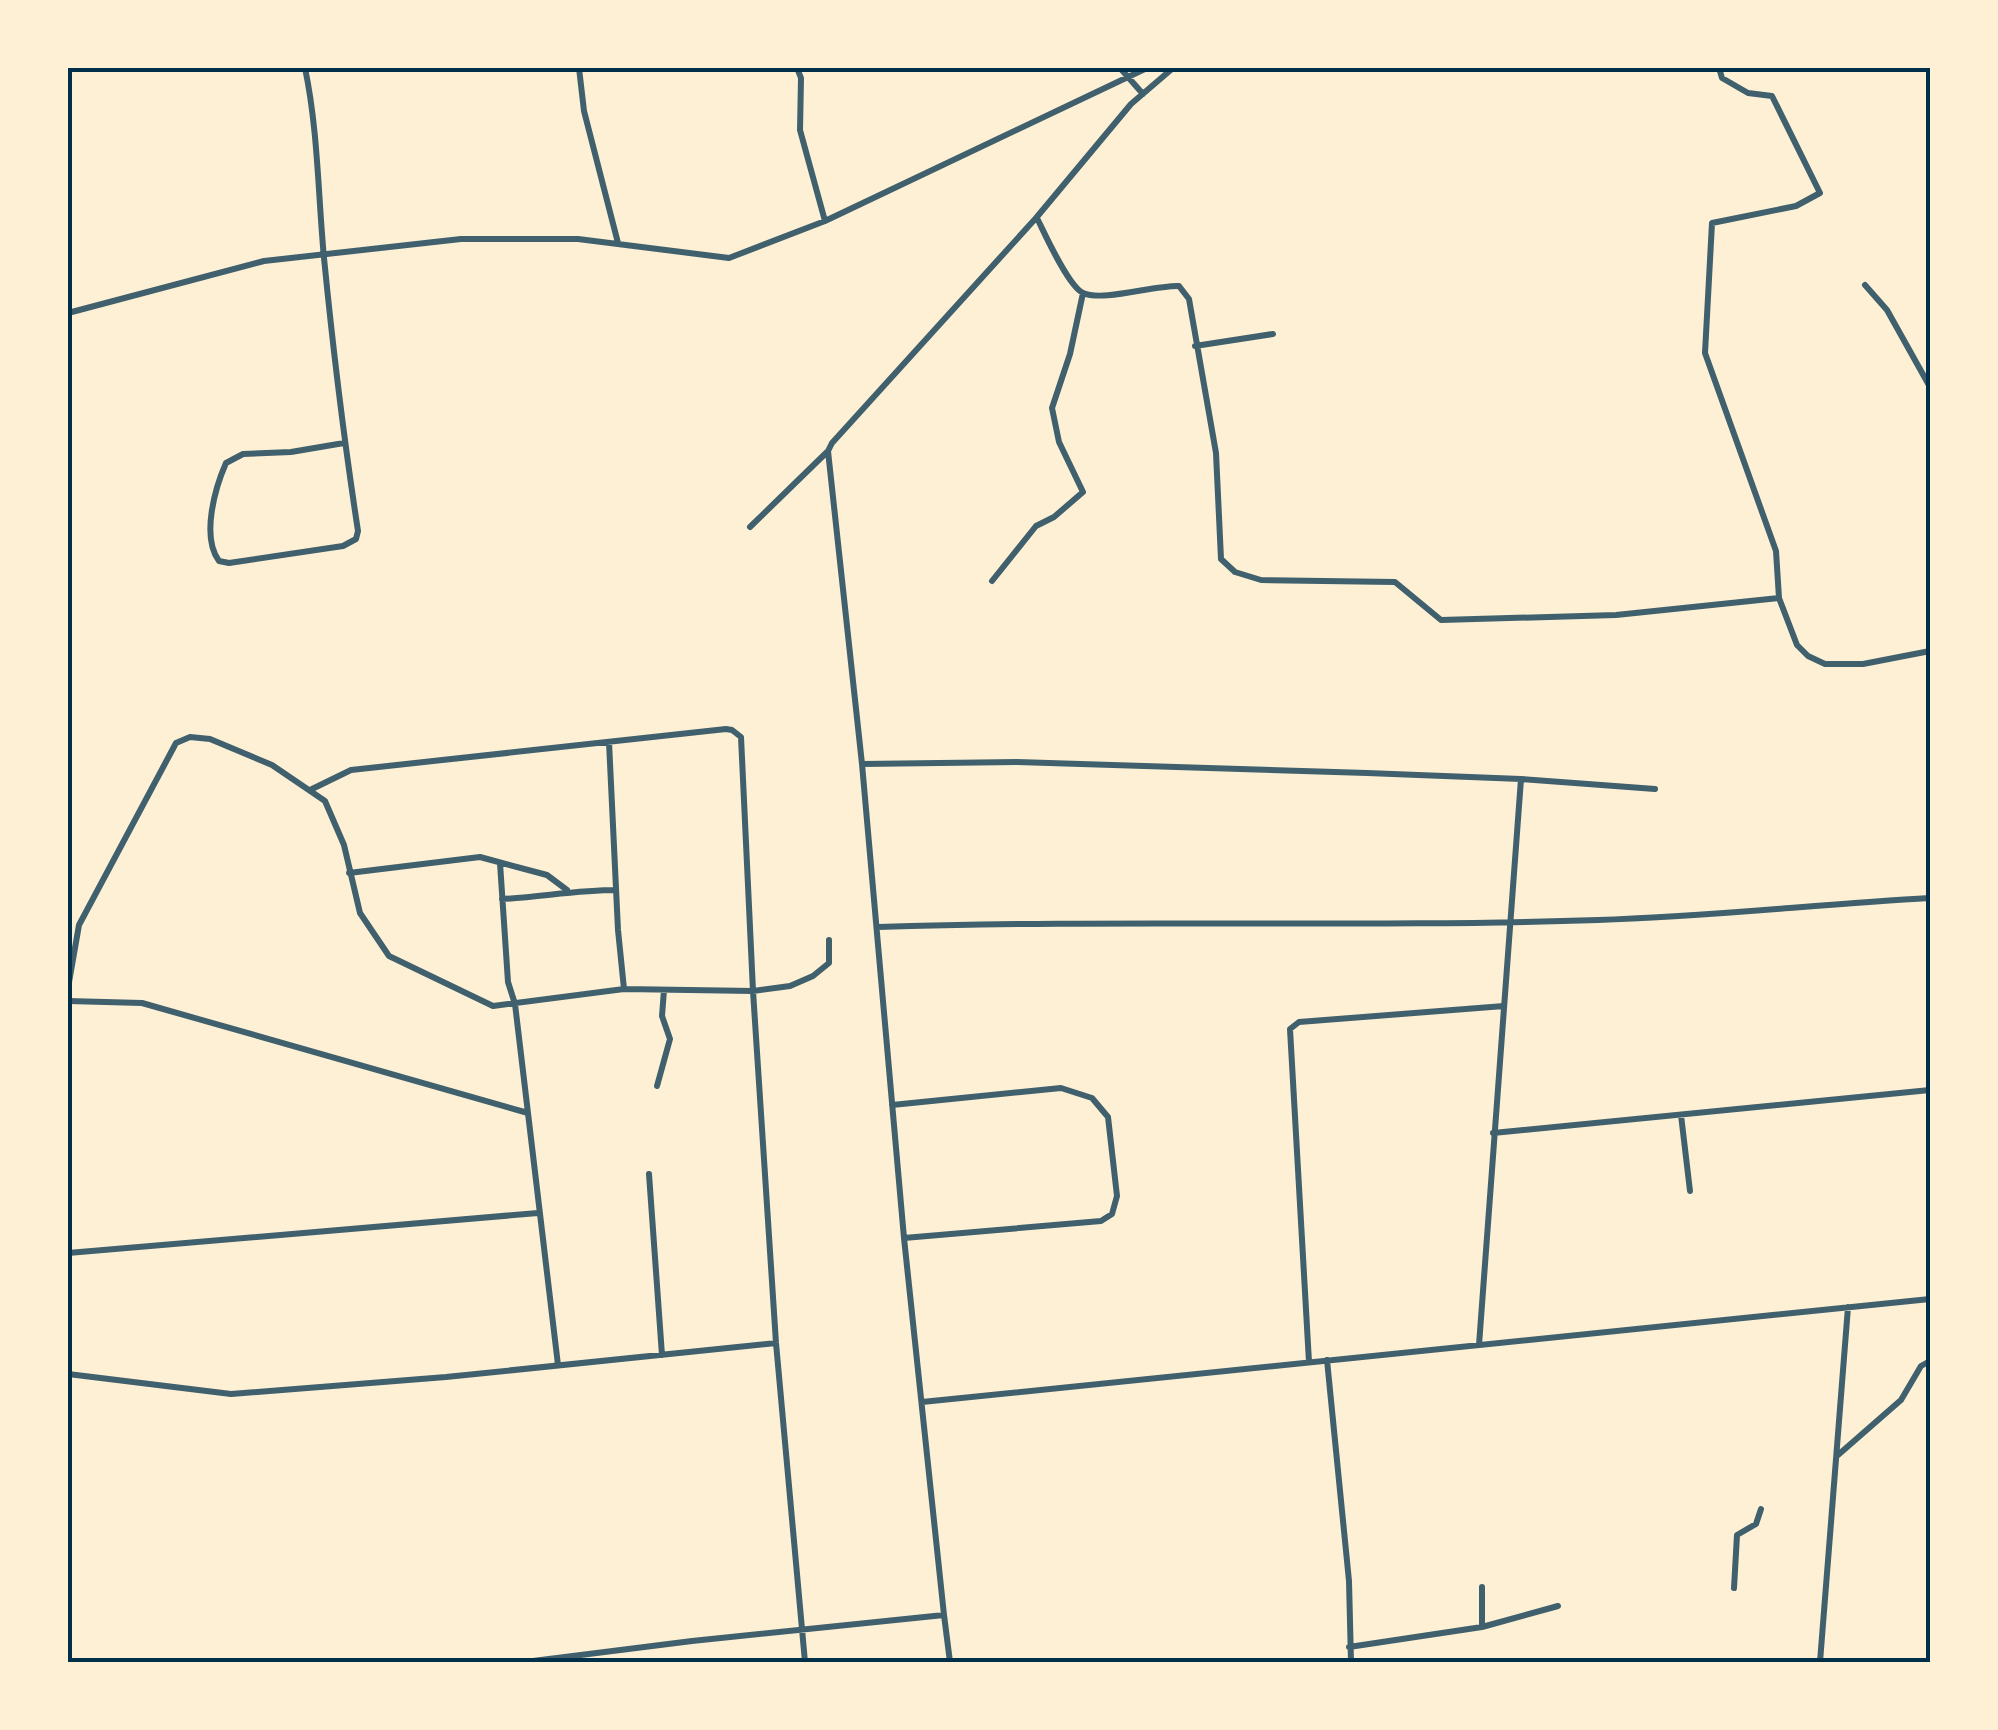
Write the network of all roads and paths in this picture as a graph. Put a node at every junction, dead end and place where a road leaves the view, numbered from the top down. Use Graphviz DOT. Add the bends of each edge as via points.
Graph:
graph roads {
  1 [pos="305,68"];
  2 [pos="578,68"];
  3 [pos="797,68"];
  4 [pos="1120,68"];
  5 [pos="1147,68"];
  6 [pos="1173,68"];
  7 [pos="1718,68"];
  8 [pos="1130,76"];
  9 [pos="1143,94"];
  10 [pos="1036,218"];
  11 [pos="825,222"];
  12 [pos="618,243"];
  13 [pos="324,255"];
  14 [pos="1864,285"];
  15 [pos="1083,293"];
  16 [pos="68,312"];
  17 [pos="1273,334"];
  18 [pos="1195,346"];
  19 [pos="1930,387"];
  20 [pos="344,443"];
  21 [pos="828,451"];
  22 [pos="750,527"];
  23 [pos="992,581"];
  24 [pos="1779,598"];
  25 [pos="1930,651"];
  26 [pos="609,742"];
  27 [pos="862,764"];
  28 [pos="1521,779"];
  29 [pos="310,790"];
  30 [pos="1655,790"];
  31 [pos="500,863"];
  32 [pos="350,873"];
  33 [pos="567,890"];
  34 [pos="616,890"];
  35 [pos="1930,898"];
  36 [pos="502,899"];
  37 [pos="1511,922"];
  38 [pos="877,927"];
  39 [pos="829,940"];
  40 [pos="68,988"];
  41 [pos="624,990"];
  42 [pos="664,990"];
  43 [pos="752,991"];
  44 [pos="68,1002"];
  45 [pos="515,1004"];
  46 [pos="1504,1006"];
  47 [pos="657,1086"];
  48 [pos="1930,1090"];
  49 [pos="892,1106"];
  50 [pos="528,1113"];
  51 [pos="1681,1115"];
  52 [pos="1492,1133"];
  53 [pos="649,1174"];
  54 [pos="1690,1191"];
  55 [pos="538,1214"];
  56 [pos="904,1238"];
  57 [pos="68,1254"];
  58 [pos="1930,1299"];
  59 [pos="1848,1307"];
  60 [pos="776,1343"];
  61 [pos="1478,1345"];
  62 [pos="662,1354"];
  63 [pos="1327,1360"];
  64 [pos="1930,1360"];
  65 [pos="1309,1362"];
  66 [pos="558,1366"];
  67 [pos="68,1374"];
  68 [pos="922,1402"];
  69 [pos="1837,1456"];
  70 [pos="1761,1509"];
  71 [pos="1482,1586"];
  72 [pos="1734,1588"];
  73 [pos="1558,1606"];
  74 [pos="944,1616"];
  75 [pos="1482,1626"];
  76 [pos="802,1629"];
  77 [pos="1349,1646"];
  78 [pos="525,1662"];
  79 [pos="804,1662"];
  80 [pos="950,1662"];
  81 [pos="1351,1662"];
  82 [pos="1820,1662"];
  1 -- 13 [label="street"];
  2 -- 12 [label="street"];
  3 -- 11 [label="street" via="800,130"];
  4 -- 8 [label="street"];
  5 -- 8 [label="street"];
  6 -- 9 [label="street"];
  7 -- 24 [label="street" via="1722,78 1748,93 1772,96 1820,193 1796,206 1712,223 1705,353 1776,552"];
  8 -- 9 [label="street"];
  8 -- 11 [label="street"];
  9 -- 10 [label="street"];
  10 -- 15 [label="street"];
  10 -- 21 [label="street"];
  11 -- 12 [label="street" via="729,258"];
  12 -- 13 [label="street" via="461,240"];
  13 -- 16 [label="street" via="264,261"];
  13 -- 20 [label="street"];
  14 -- 19 [label="street" via="1887,310"];
  15 -- 18 [label="street" via="1179,286 1190,299"];
  15 -- 23 [label="street" via="1052,408 1059,442 1083,492 1036,526"];
  17 -- 18 [label="street"];
  18 -- 24 [label="street" via="1216,453 1220,559 1235,572 1261,580 1395,582 1442,620 1616,615"];
  20 -- 20 [label="street" via="356,540 220,561 213,552 213,503 226,463 243,454"];
  21 -- 22 [label="street"];
  21 -- 27 [label="street"];
  24 -- 25 [label="street" via="1797,645 1826,664"];
  26 -- 29 [label="street" via="351,770"];
  26 -- 34 [label="street"];
  26 -- 43 [label="street" via="726,729 741,737"];
  27 -- 28 [label="street" via="1017,762"];
  27 -- 38 [label="street"];
  28 -- 30 [label="street"];
  28 -- 37 [label="street"];
  29 -- 32 [label="street" via="325,800 336,822"];
  29 -- 40 [label="street" via="272,765 210,740 190,736 176,742 79,924"];
  31 -- 32 [label="street" via="480,857"];
  31 -- 33 [label="street" via="547,875"];
  31 -- 36 [label="street"];
  32 -- 45 [label="street" via="360,913 396,962 492,1006"];
  33 -- 34 [label="street"];
  33 -- 36 [label="street"];
  34 -- 41 [label="street"];
  35 -- 37 [label="street" via="1704,916"];
  36 -- 45 [label="street"];
  37 -- 38 [label="street"];
  37 -- 46 [label="street"];
  38 -- 49 [label="street"];
  39 -- 43 [label="street" via="830,963 813,976"];
  41 -- 42 [label="street"];
  41 -- 45 [label="street"];
  42 -- 43 [label="street"];
  42 -- 47 [label="street" via="662,1016 670,1039"];
  43 -- 60 [label="street"];
  44 -- 50 [label="street" via="142,1003"];
  45 -- 50 [label="street"];
  46 -- 52 [label="street"];
  46 -- 65 [label="street" via="1298,1022 1290,1029"];
  48 -- 51 [label="street"];
  49 -- 56 [label="street"];
  49 -- 56 [label="street" via="1078,1091 1108,1117 1117,1196 1112,1214 1100,1221"];
  50 -- 55 [label="street"];
  51 -- 52 [label="street"];
  51 -- 54 [label="street"];
  52 -- 61 [label="street"];
  53 -- 62 [label="street"];
  55 -- 57 [label="street"];
  55 -- 66 [label="street"];
  56 -- 68 [label="street"];
  58 -- 59 [label="street"];
  59 -- 61 [label="street"];
  59 -- 69 [label="street"];
  60 -- 62 [label="street"];
  60 -- 76 [label="street"];
  61 -- 63 [label="street"];
  62 -- 66 [label="street"];
  63 -- 65 [label="street"];
  63 -- 77 [label="street"];
  64 -- 69 [label="street" via="1901,1400"];
  65 -- 68 [label="street"];
  66 -- 67 [label="street" via="231,1394"];
  68 -- 74 [label="street"];
  69 -- 82 [label="street"];
  70 -- 72 [label="street" via="1756,1524 1737,1535"];
  71 -- 75 [label="street"];
  73 -- 75 [label="street"];
  74 -- 76 [label="street"];
  74 -- 80 [label="street"];
  75 -- 77 [label="street"];
  76 -- 78 [label="street"];
  76 -- 79 [label="street"];
  77 -- 81 [label="street"];
}
